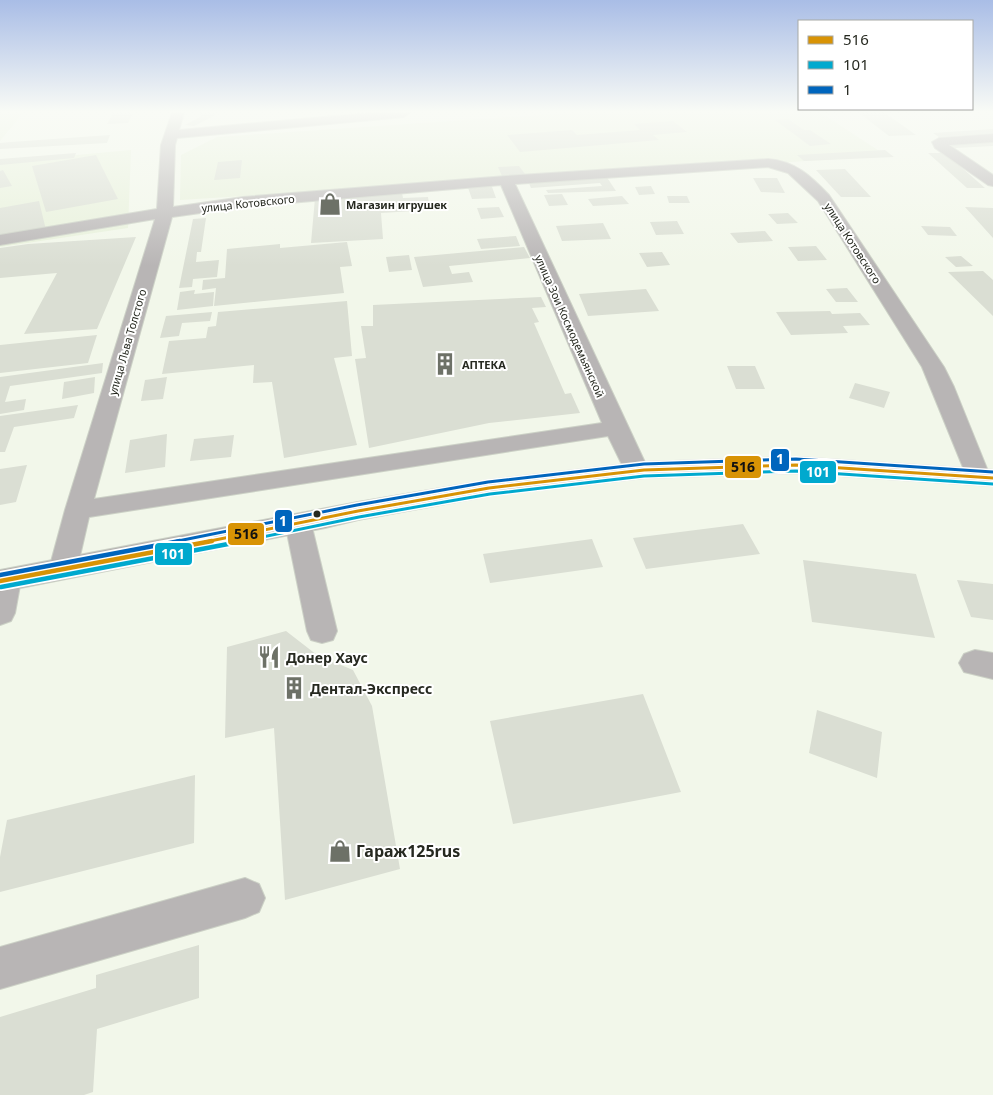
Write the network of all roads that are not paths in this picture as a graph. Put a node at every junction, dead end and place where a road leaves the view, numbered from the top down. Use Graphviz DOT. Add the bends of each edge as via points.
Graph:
graph roads {
  1 [pos="168,164"];
  2 [pos="737,164"];
  3 [pos="779,164"];
  4 [pos="967,164"];
  5 [pos="506,180"];
  6 [pos="993,182"];
  7 [pos="165,213"];
  8 [pos="0,240"];
  9 [pos="616,428"];
  10 [pos="637,470"];
  11 [pos="986,477"];
  12 [pos="78,510"];
  13 [pos="298,523"];
  14 [pos="63,569"];
  15 [pos="4,581"];
  16 [pos="0,613"];
  17 [pos="322,631"];
  18 [pos="246,898"];
  19 [pos="0,968"];
  1 -- 7 [label="street, улица Льва Толстого"];
  2 -- 5 [label="street, улица Котовского"];
  3 -- 11 [label="street, улица Котовского" via="789,166 824,198 933,367"];
  4 -- 6 [label="street"];
  5 -- 7 [label="street, улица Котовского" via="243,202"];
  5 -- 9 [label="street, улица Зои Космодемьянской"];
  7 -- 8 [label="street, улица Котовского"];
  7 -- 12 [label="street, улица Льва Толстого"];
  9 -- 10 [label="street, улица Зои Космодемьянской"];
  9 -- 12 [label="street"];
  10 -- 11 [label="highway" via="796,465"];
  10 -- 13 [label="highway" via="488,488"];
  12 -- 14 [label="street, улица Льва Толстого"];
  13 -- 14 [label="highway"];
  13 -- 17 [label="street"];
  14 -- 15 [label="highway"];
  15 -- 16 [label="street"];
  18 -- 19 [label="street"];
}
